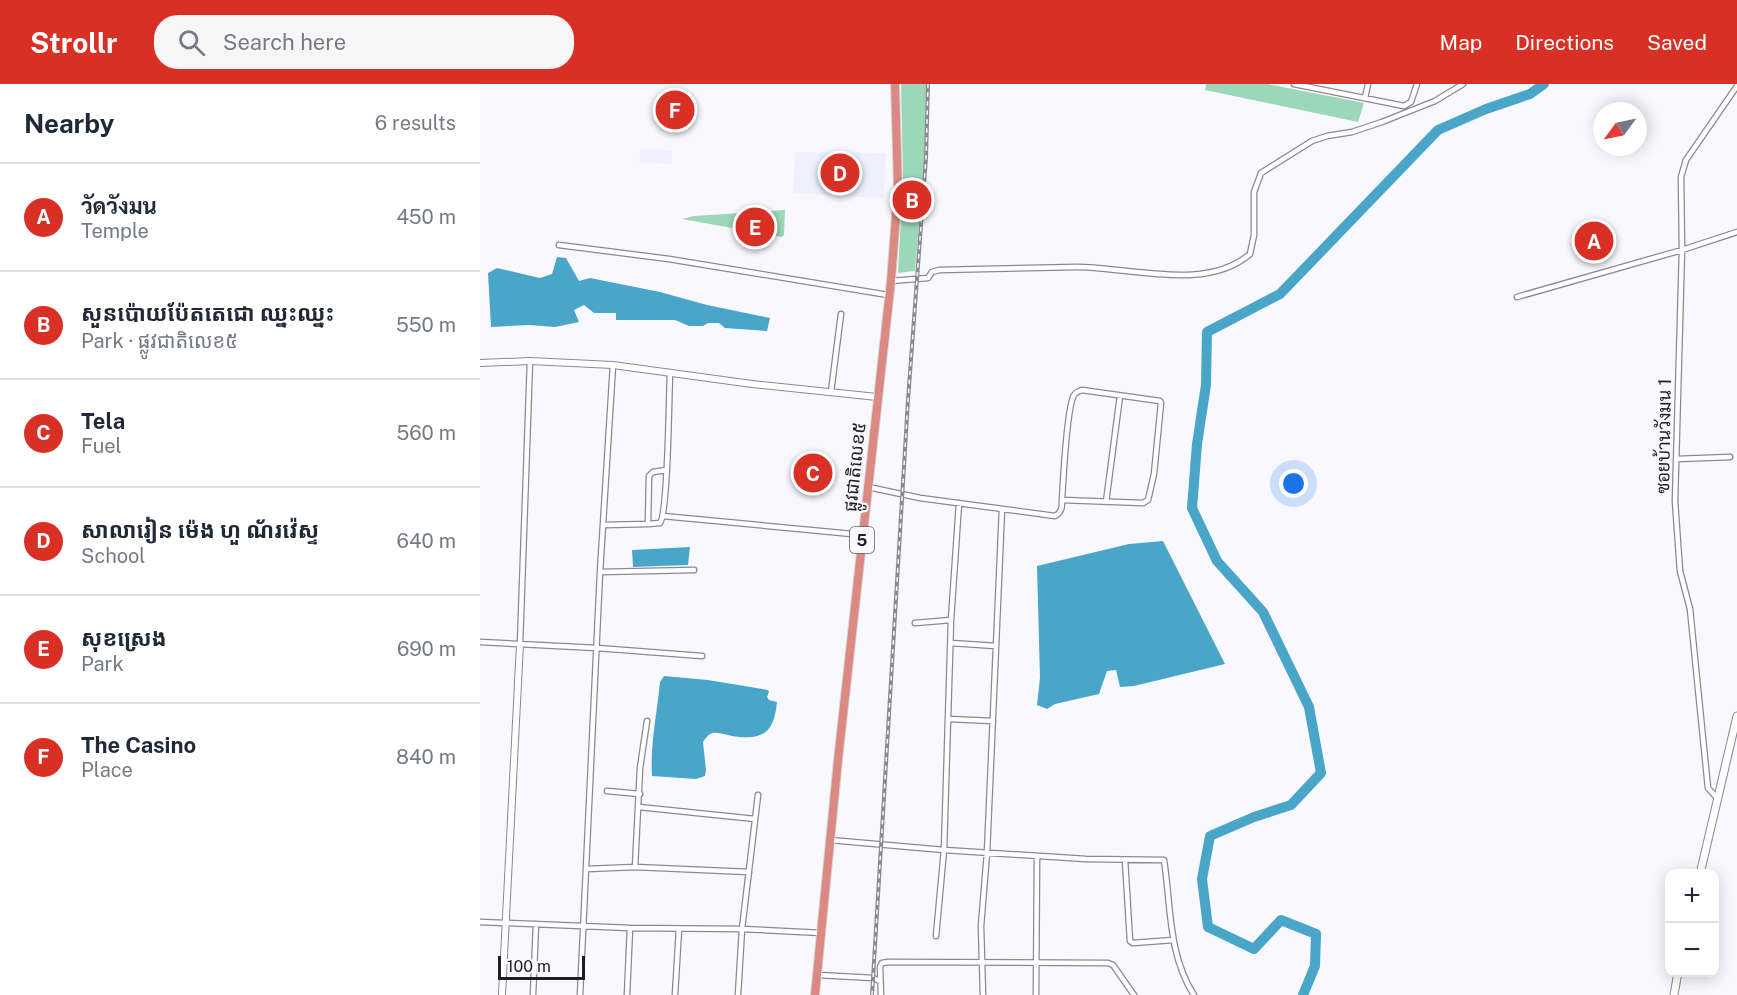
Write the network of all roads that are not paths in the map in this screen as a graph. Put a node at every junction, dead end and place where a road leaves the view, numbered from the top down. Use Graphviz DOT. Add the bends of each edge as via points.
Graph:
graph roads {
  1 [pos="895,84"];
  2 [pos="1294,84"];
  3 [pos="1368,84"];
  4 [pos="1417,84"];
  5 [pos="1463,84"];
  6 [pos="1317,86"];
  7 [pos="1737,86"];
  8 [pos="1365,98"];
  9 [pos="1737,232"];
  10 [pos="559,245"];
  11 [pos="1682,250"];
  12 [pos="891,281"];
  13 [pos="888,295"];
  14 [pos="1517,297"];
  15 [pos="841,314"];
  16 [pos="530,361"];
  17 [pos="480,363"];
  18 [pos="613,365"];
  19 [pos="670,373"];
  20 [pos="831,392"];
  21 [pos="1120,396"];
  22 [pos="877,397"];
  23 [pos="1730,457"];
  24 [pos="1677,459"];
  25 [pos="666,470"];
  26 [pos="868,487"];
  27 [pos="1062,500"];
  28 [pos="1106,502"];
  29 [pos="959,503"];
  30 [pos="1002,509"];
  31 [pos="663,516"];
  32 [pos="648,524"];
  33 [pos="604,525"];
  34 [pos="863,535"];
  35 [pos="694,570"];
  36 [pos="600,572"];
  37 [pos="951,620"];
  38 [pos="915,623"];
  39 [pos="480,642"];
  40 [pos="951,643"];
  41 [pos="520,644"];
  42 [pos="996,646"];
  43 [pos="597,648"];
  44 [pos="702,656"];
  45 [pos="1737,716"];
  46 [pos="949,719"];
  47 [pos="647,721"];
  48 [pos="993,721"];
  49 [pos="607,791"];
  50 [pos="640,794"];
  51 [pos="758,795"];
  52 [pos="1717,798"];
  53 [pos="639,807"];
  54 [pos="755,819"];
  55 [pos="830,840"];
  56 [pos="944,850"];
  57 [pos="987,853"];
  58 [pos="1037,856"];
  59 [pos="1125,860"];
  60 [pos="635,867"];
  61 [pos="587,869"];
  62 [pos="1701,869"];
  63 [pos="749,872"];
  64 [pos="480,922"];
  65 [pos="504,923"];
  66 [pos="536,924"];
  67 [pos="584,926"];
  68 [pos="630,928"];
  69 [pos="679,929"];
  70 [pos="742,929"];
  71 [pos="822,933"];
  72 [pos="936,936"];
  73 [pos="1173,940"];
  74 [pos="981,963"];
  75 [pos="1036,963"];
  76 [pos="818,975"];
  77 [pos="1677,977"];
  78 [pos="880,981"];
  79 [pos="502,995"];
  80 [pos="533,995"];
  81 [pos="580,995"];
  82 [pos="627,995"];
  83 [pos="675,995"];
  84 [pos="738,995"];
  85 [pos="815,995"];
  86 [pos="881,995"];
  87 [pos="983,995"];
  88 [pos="1036,995"];
  89 [pos="1134,995"];
  90 [pos="1194,995"];
  91 [pos="1674,995"];
  1 -- 12 [label="highway, ផ្លូវជាតិលេខ៥ / 5" via="898,189"];
  2 -- 6 [label="street"];
  3 -- 8 [label="street"];
  4 -- 8 [label="street" via="1408,105"];
  5 -- 12 [label="street" via="1435,101 1383,122 1312,141 1261,173 1254,192 1250,254 1236,265 1194,274 1078,267 939,270 928,278"];
  6 -- 8 [label="street"];
  7 -- 11 [label="street, ซอยบ้านวังมน 1" via="1686,160 1681,177"];
  9 -- 11 [label="street"];
  10 -- 13 [label="street"];
  11 -- 14 [label="street"];
  11 -- 24 [label="street, ซอยบ้านวังมน 1"];
  12 -- 13 [label="highway, ផ្លូវជាតិលេខ៥ / 5"];
  13 -- 22 [label="highway, ផ្លូវជាតិលេខ៥ / 5"];
  15 -- 20 [label="street"];
  16 -- 17 [label="street"];
  16 -- 18 [label="street"];
  16 -- 41 [label="street"];
  18 -- 19 [label="street"];
  18 -- 33 [label="street"];
  19 -- 20 [label="street"];
  19 -- 25 [label="street"];
  20 -- 22 [label="street"];
  21 -- 27 [label="street" via="1082,390 1073,396"];
  21 -- 28 [label="street"];
  21 -- 28 [label="street" via="1157,400 1161,404 1154,474 1148,500 1143,503"];
  22 -- 26 [label="highway, ផ្លូវជាតិលេខ៥ / 5"];
  23 -- 24 [label="street"];
  24 -- 52 [label="street, ซอยบ้านวังมน 1" via="1680,571 1690,609 1708,788"];
  25 -- 31 [label="street"];
  25 -- 32 [label="street" via="653,472 649,477"];
  26 -- 29 [label="street"];
  26 -- 34 [label="highway, ផ្លូវជាតិលេខ៥ / 5"];
  27 -- 28 [label="street"];
  27 -- 30 [label="street" via="1060,513 1055,516"];
  29 -- 30 [label="street"];
  29 -- 37 [label="street"];
  30 -- 42 [label="street"];
  31 -- 32 [label="street" via="660,523"];
  31 -- 34 [label="street"];
  32 -- 33 [label="street"];
  33 -- 36 [label="street"];
  34 -- 55 [label="highway, ផ្លូវជាតិលេខ៥ / 5"];
  35 -- 36 [label="street"];
  36 -- 43 [label="street"];
  37 -- 38 [label="street"];
  37 -- 40 [label="street"];
  39 -- 41 [label="street"];
  40 -- 42 [label="street"];
  40 -- 46 [label="street"];
  41 -- 43 [label="street"];
  41 -- 65 [label="street"];
  42 -- 48 [label="street"];
  43 -- 44 [label="street"];
  43 -- 61 [label="street"];
  45 -- 52 [label="main road"];
  46 -- 48 [label="street"];
  46 -- 56 [label="street"];
  47 -- 50 [label="street"];
  48 -- 57 [label="street"];
  49 -- 50 [label="street"];
  50 -- 53 [label="street"];
  51 -- 54 [label="street"];
  52 -- 62 [label="main road"];
  53 -- 54 [label="street"];
  53 -- 60 [label="street"];
  54 -- 63 [label="street"];
  55 -- 56 [label="street"];
  55 -- 71 [label="highway, ផ្លូវជាតិលេខ៥ / 5"];
  56 -- 57 [label="street"];
  56 -- 72 [label="street"];
  57 -- 58 [label="street"];
  57 -- 74 [label="street"];
  58 -- 59 [label="street"];
  58 -- 75 [label="street"];
  59 -- 73 [label="street" via="1164,860"];
  59 -- 73 [label="street" via="1130,941"];
  60 -- 61 [label="street"];
  60 -- 63 [label="street"];
  61 -- 67 [label="street"];
  63 -- 70 [label="street"];
  64 -- 65 [label="street"];
  65 -- 66 [label="street"];
  65 -- 79 [label="street"];
  66 -- 67 [label="street"];
  66 -- 80 [label="street"];
  67 -- 68 [label="street"];
  67 -- 81 [label="street"];
  68 -- 69 [label="street"];
  68 -- 82 [label="street"];
  69 -- 70 [label="street"];
  69 -- 83 [label="street"];
  70 -- 71 [label="street"];
  70 -- 84 [label="street"];
  71 -- 76 [label="highway, ផ្លូវជាតិលេខ៥ / 5"];
  73 -- 90 [label="street"];
  74 -- 75 [label="street"];
  74 -- 78 [label="street" via="882,963"];
  74 -- 87 [label="street"];
  75 -- 88 [label="street"];
  75 -- 89 [label="street" via="1108,963"];
  76 -- 78 [label="street"];
  76 -- 85 [label="highway, ផ្លូវជាតិលេខ៥ / 5"];
  77 -- 91 [label="main road"];
  78 -- 86 [label="street"];
}
